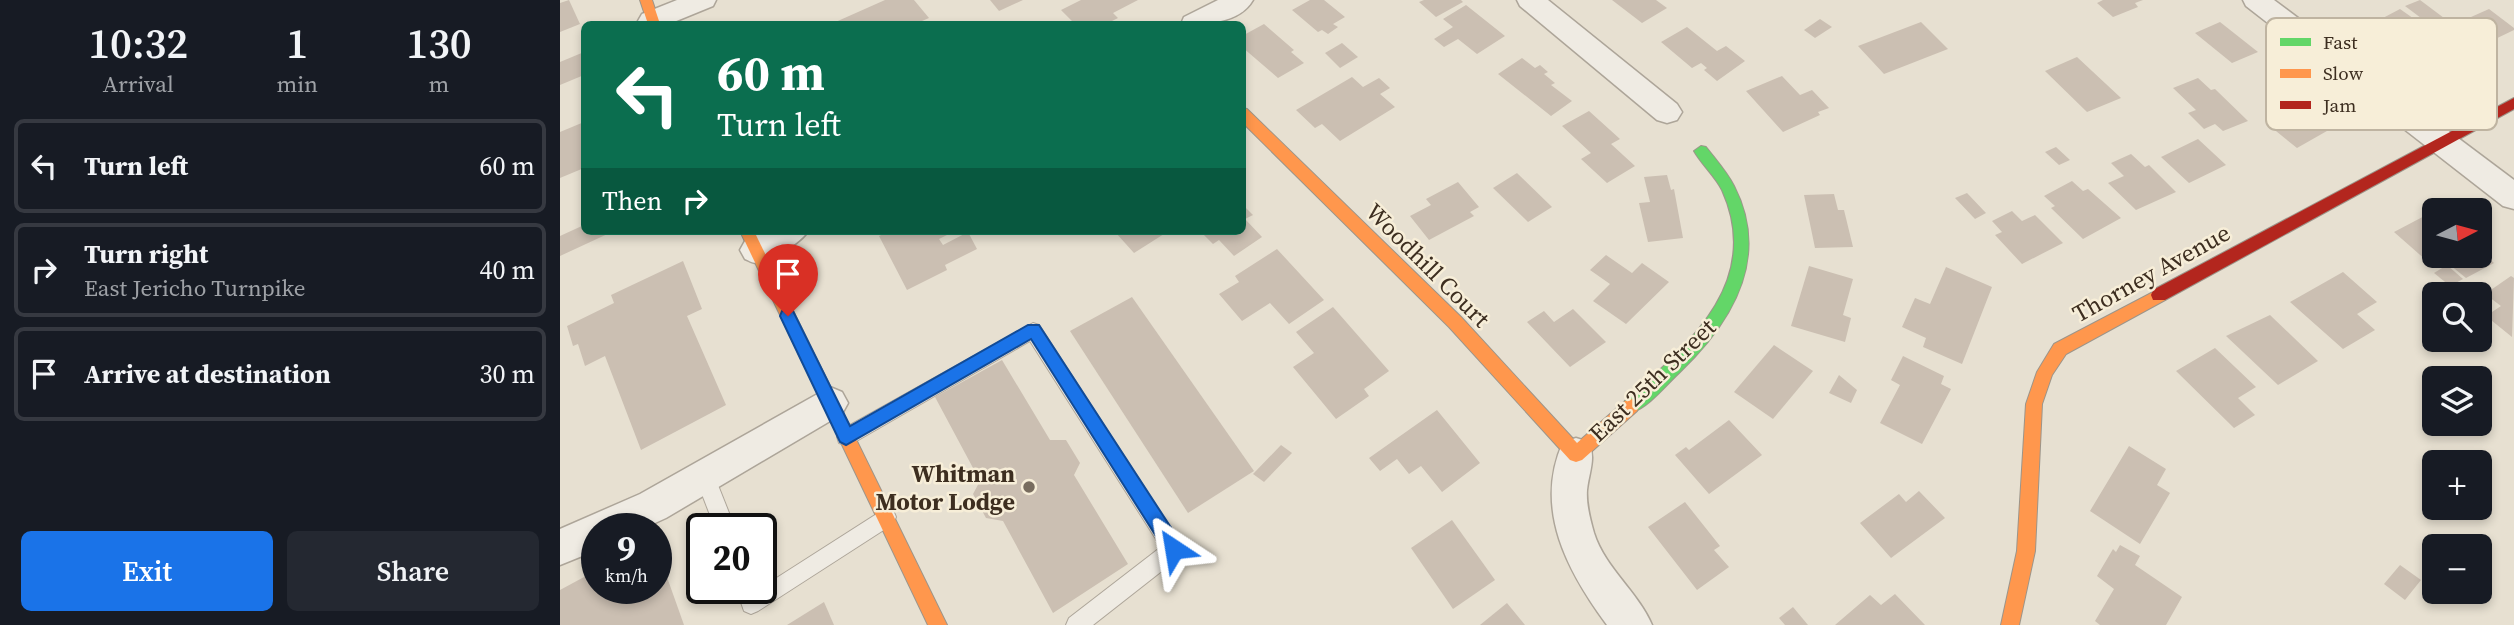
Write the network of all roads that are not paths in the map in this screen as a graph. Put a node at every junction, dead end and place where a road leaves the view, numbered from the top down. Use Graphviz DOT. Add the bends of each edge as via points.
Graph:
graph roads {
  1 [pos="703,0"];
  2 [pos="1240,0"];
  3 [pos="1530,0"];
  4 [pos="2256,0"];
  5 [pos="651,15"];
  6 [pos="2279,18"];
  7 [pos="1200,21"];
  8 [pos="2514,103"];
  9 [pos="1667,112"];
  10 [pos="2497,112"];
  11 [pos="1246,117"];
  12 [pos="2425,130"];
  13 [pos="2463,130"];
  14 [pos="2441,142"];
  15 [pos="1701,150"];
  16 [pos="2514,197"];
  17 [pos="774,235"];
  18 [pos="751,240"];
  19 [pos="830,403"];
  20 [pos="846,437"];
  21 [pos="1576,454"];
  22 [pos="705,475"];
  23 [pos="638,513"];
  24 [pos="719,513"];
  25 [pos="886,517"];
  26 [pos="581,538"];
  27 [pos="560,547"];
  28 [pos="777,587"];
  29 [pos="938,625"];
  30 [pos="1076,625"];
  31 [pos="1632,625"];
  32 [pos="2010,625"];
  1 -- 5 [label="street"];
  2 -- 7 [label="street"];
  3 -- 9 [label="street"];
  4 -- 6 [label="street"];
  8 -- 10 [label="street, Thorney Avenue"];
  11 -- 21 [label="street, Woodhill Court" via="1432,298"];
  12 -- 14 [label="street"];
  13 -- 14 [label="street, Thorney Avenue"];
  14 -- 16 [label="street"];
  14 -- 32 [label="street, Thorney Avenue" via="2060,349 2045,372 2034,404 2026,551"];
  15 -- 21 [label="street, East 25th Street" via="1730,191 1741,230 1742,271 1726,306 1692,348"];
  17 -- 18 [label="street"];
  18 -- 19 [label="street"];
  19 -- 20 [label="street"];
  19 -- 22 [label="street"];
  20 -- 25 [label="street"];
  20 -- 30 [label="lane" via="1033,330 1174,549"];
  21 -- 31 [label="street" via="1568,501 1578,544 1608,596"];
  22 -- 23 [label="street"];
  22 -- 24 [label="lane"];
  25 -- 28 [label="lane"];
  25 -- 29 [label="street"];
  26 -- 27 [label="street"];
}
